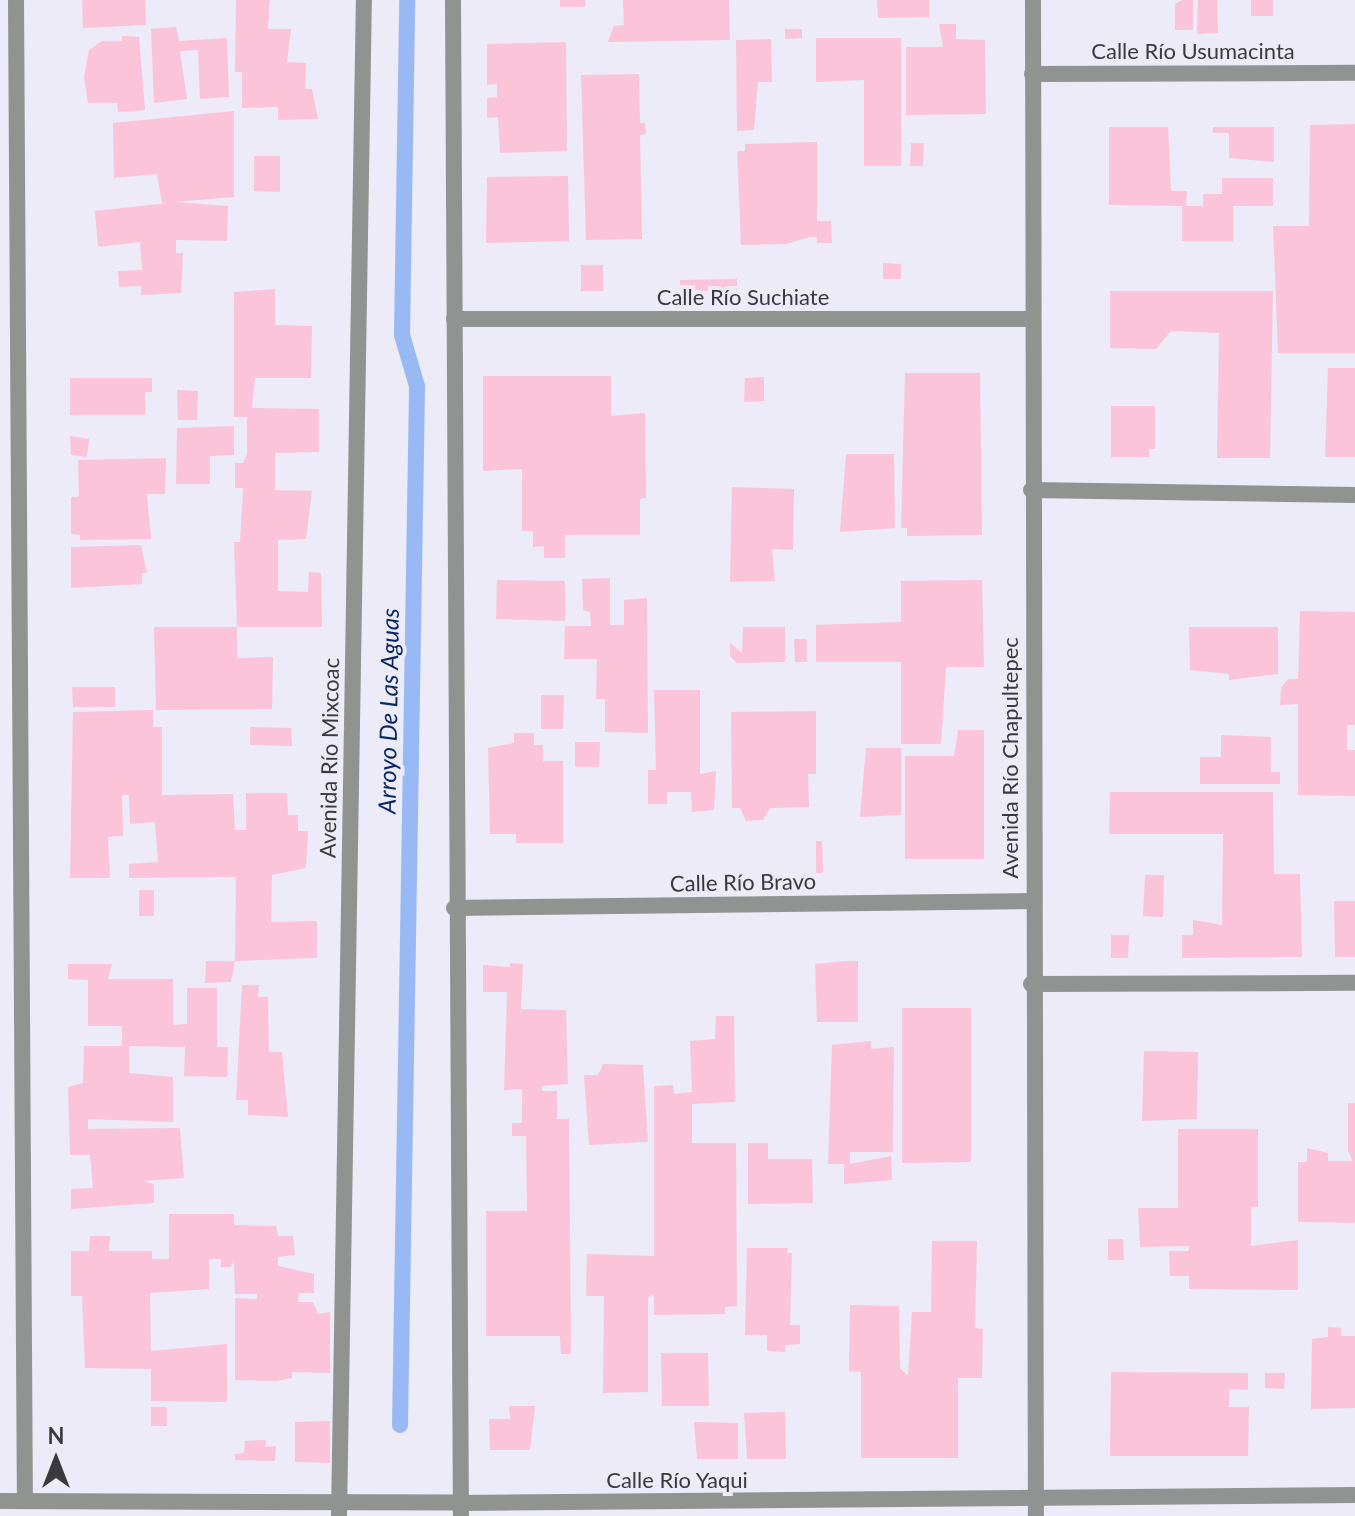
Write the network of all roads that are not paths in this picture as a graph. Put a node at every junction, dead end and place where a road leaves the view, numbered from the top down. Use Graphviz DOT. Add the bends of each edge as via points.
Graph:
graph roads {
  1 [pos="16,0"];
  2 [pos="364,0"];
  3 [pos="453,0"];
  4 [pos="1033,0"];
  5 [pos="1355,73"];
  6 [pos="1032,74"];
  7 [pos="454,319"];
  8 [pos="1031,319"];
  9 [pos="1031,490"];
  10 [pos="1355,495"];
  11 [pos="1033,901"];
  12 [pos="454,908"];
  13 [pos="1355,983"];
  14 [pos="1031,984"];
  15 [pos="1355,1495"];
  16 [pos="0,1501"];
  17 [pos="25,1501"];
  18 [pos="339,1508"];
  19 [pos="1036,1508"];
  20 [pos="98,1509"];
  21 [pos="461,1510"];
  1 -- 17 [label="street"];
  2 -- 18 [label="street, Avenida Río Mixcoac"];
  3 -- 7 [label="street"];
  4 -- 6 [label="street, Avenida Río Chapultepec"];
  5 -- 6 [label="street, Calle Río Usumacinta"];
  6 -- 8 [label="street, Avenida Río Chapultepec"];
  7 -- 8 [label="street, Calle Río Suchiate"];
  7 -- 12 [label="street"];
  8 -- 9 [label="street, Avenida Río Chapultepec"];
  9 -- 10 [label="street"];
  9 -- 11 [label="street, Avenida Río Chapultepec"];
  11 -- 12 [label="street, Calle Río Bravo"];
  11 -- 14 [label="street, Avenida Río Chapultepec"];
  12 -- 21 [label="street"];
  13 -- 14 [label="street"];
  14 -- 19 [label="street, Avenida Río Chapultepec"];
  15 -- 19 [label="street, Calle Río Yaqui"];
  16 -- 17 [label="street, Calle Río Yaqui"];
  17 -- 20 [label="street, Calle Río Yaqui"];
  18 -- 20 [label="street, Calle Río Yaqui"];
  18 -- 21 [label="street, Calle Río Yaqui"];
  19 -- 21 [label="street, Calle Río Yaqui"];
}
